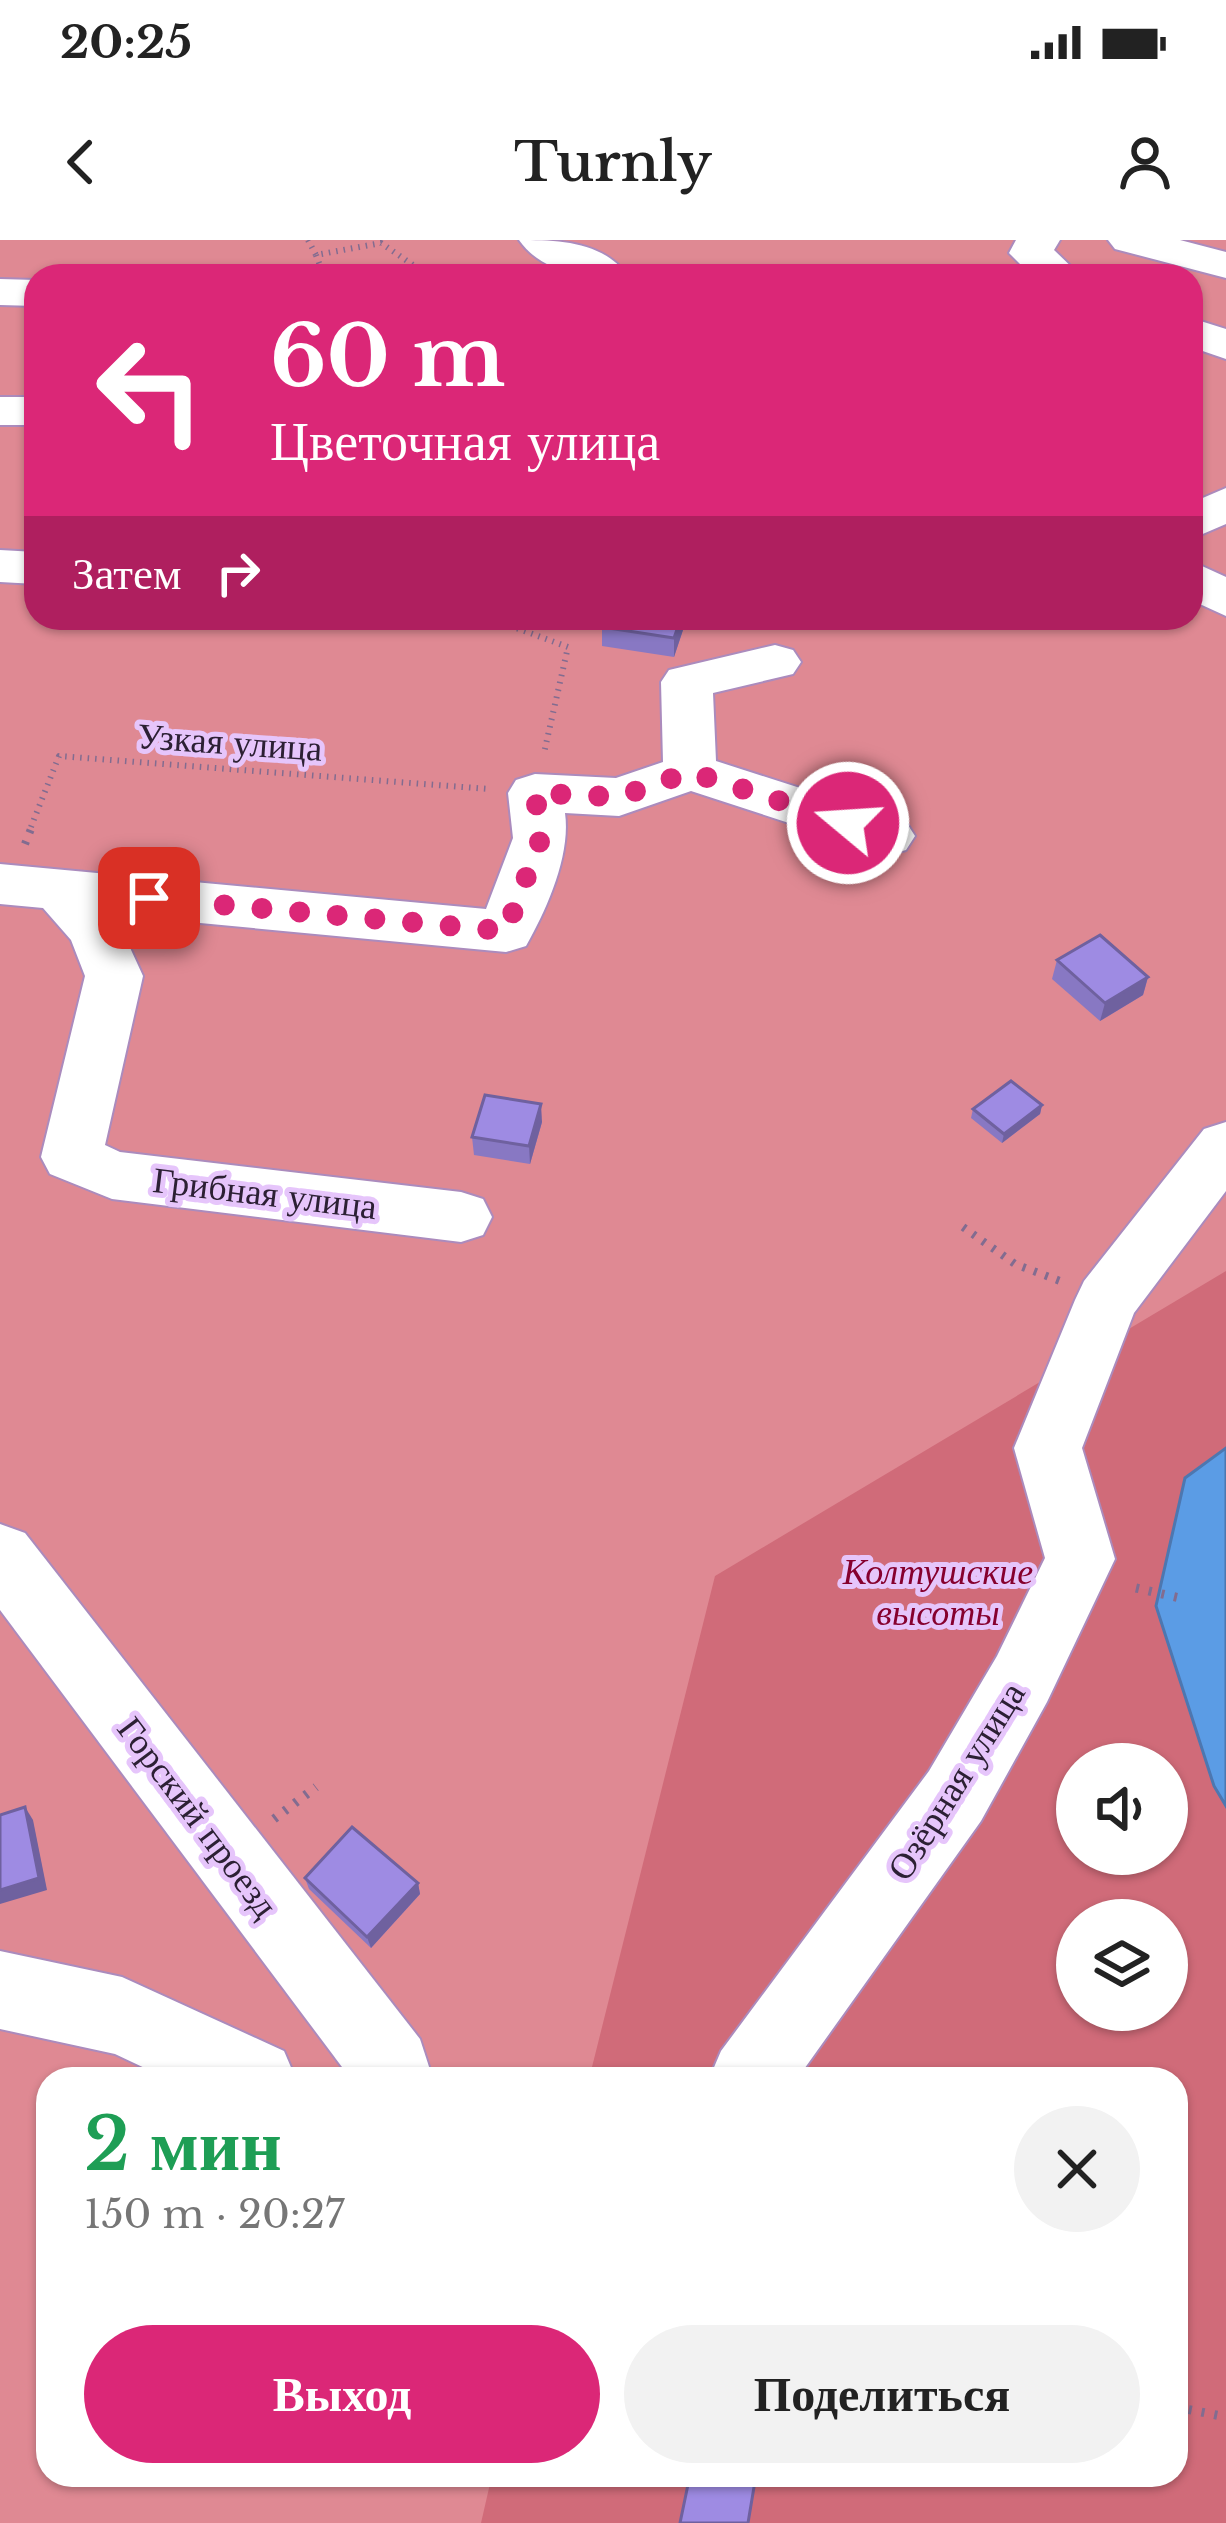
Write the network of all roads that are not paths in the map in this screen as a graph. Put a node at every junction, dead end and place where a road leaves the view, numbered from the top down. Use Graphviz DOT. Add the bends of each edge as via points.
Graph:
graph roads {
  1 [pos="541,240"];
  2 [pos="1038,240"];
  3 [pos="1130,240"];
  4 [pos="585,264"];
  5 [pos="1044,264"];
  6 [pos="1226,265"];
  7 [pos="775,662"];
  8 [pos="690,772"];
  9 [pos="887,836"];
  10 [pos="23,886"];
  11 [pos="1226,1146"];
  12 [pos="461,1216"];
  13 [pos="0,1555"];
  14 [pos="0,1990"];
  15 [pos="230,2067"];
  16 [pos="392,2067"];
  17 [pos="758,2067"];
  1 -- 4 [label="street"];
  2 -- 5 [label="street" via="1031,253"];
  3 -- 6 [label="street"];
  7 -- 8 [label="street" via="687,682"];
  8 -- 9 [label="street"];
  8 -- 10 [label="street" via="619,797 535,793 541,838 506,931"];
  10 -- 12 [label="street, Грибная улица" via="96,931 114,976 72,1157 112,1175"];
  11 -- 17 [label="street, Озёрная улица" via="1107,1300 1048,1448 1080,1559 1022,1679 955,1796"];
  13 -- 16 [label="street, Горский проезд"];
  14 -- 15 [label="street" via="122,2016"];
}
